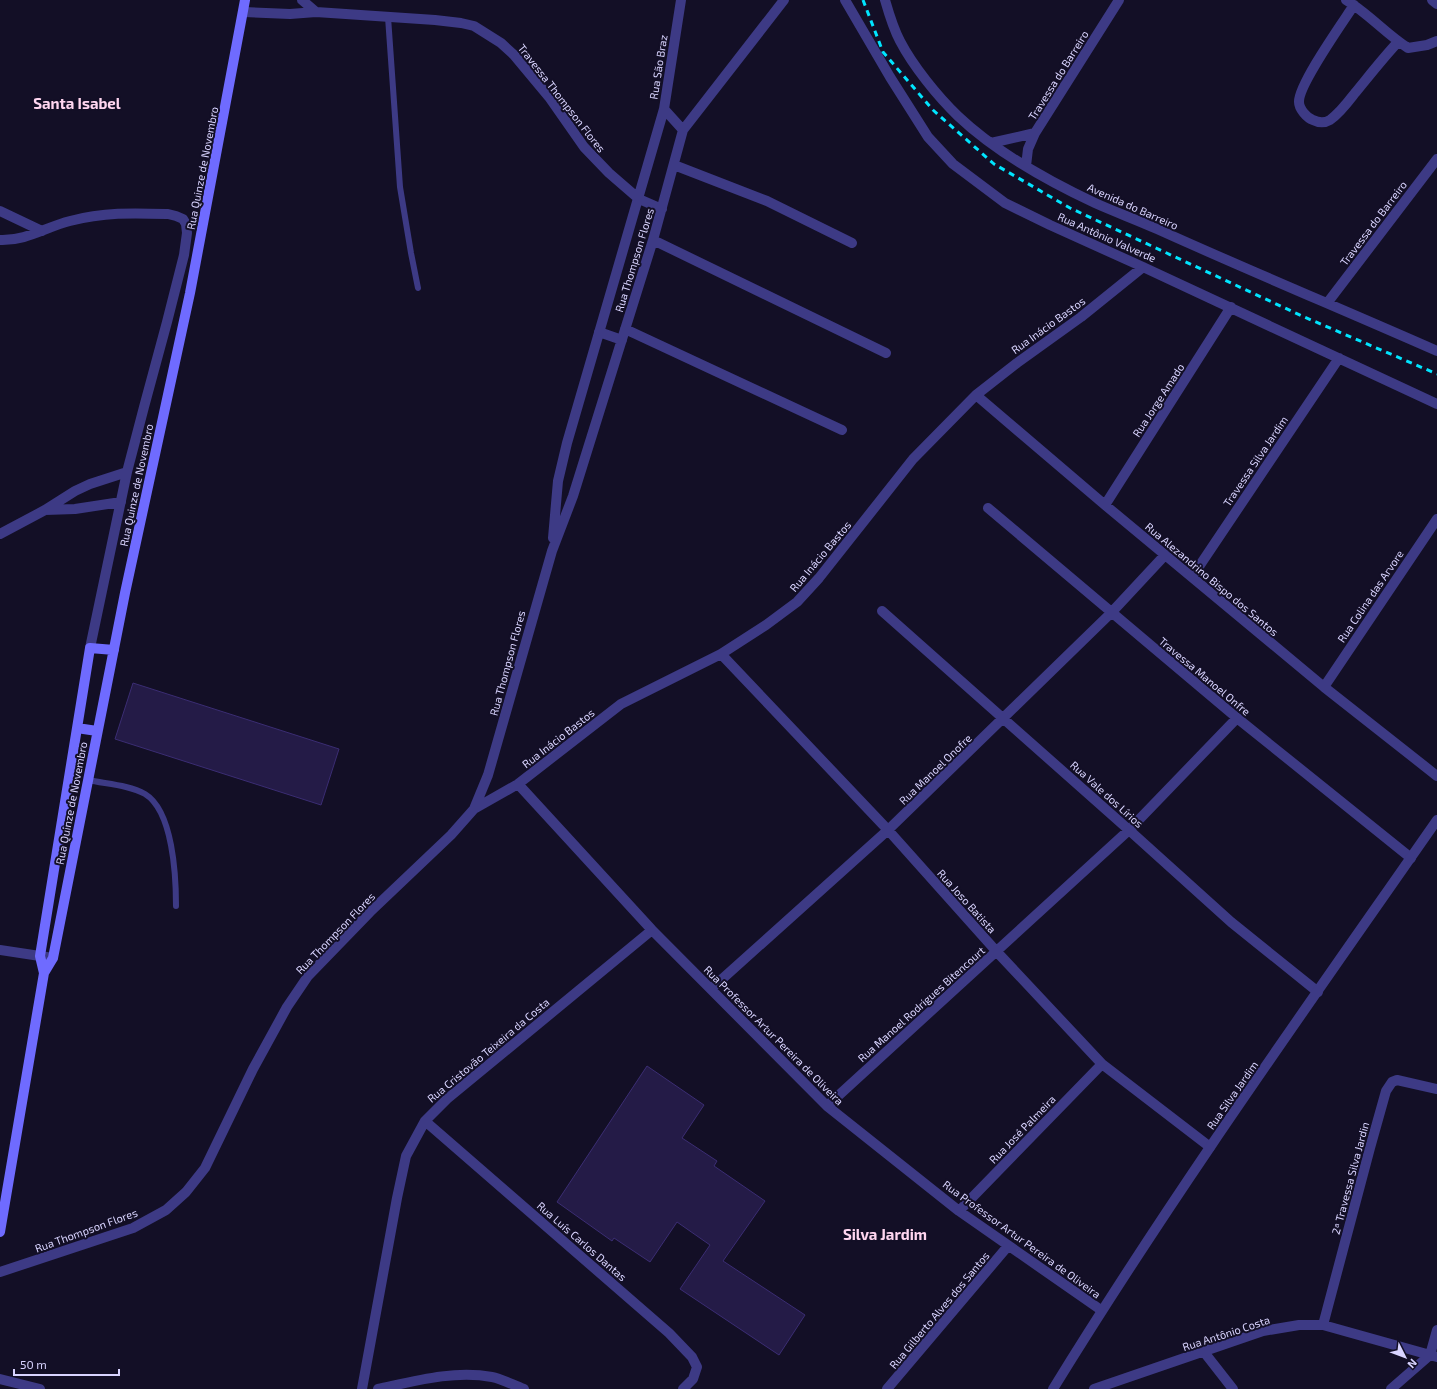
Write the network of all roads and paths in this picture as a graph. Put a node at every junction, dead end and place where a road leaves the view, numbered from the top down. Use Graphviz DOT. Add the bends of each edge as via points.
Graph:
graph roads {
  1 [pos="246,0"];
  2 [pos="302,0"];
  3 [pos="681,0"];
  4 [pos="784,0"];
  5 [pos="845,0"];
  6 [pos="885,0"];
  7 [pos="1119,0"];
  8 [pos="1432,0"];
  9 [pos="1350,2"];
  10 [pos="1437,4"];
  11 [pos="244,12"];
  12 [pos="316,12"];
  13 [pos="388,17"];
  14 [pos="1437,41"];
  15 [pos="1398,42"];
  16 [pos="664,109"];
  17 [pos="683,130"];
  18 [pos="1035,133"];
  19 [pos="991,143"];
  20 [pos="1437,159"];
  21 [pos="674,165"];
  22 [pos="1026,166"];
  23 [pos="639,199"];
  24 [pos="662,209"];
  25 [pos="0,211"];
  26 [pos="42,231"];
  27 [pos="0,240"];
  28 [pos="653,240"];
  29 [pos="852,243"];
  30 [pos="1143,267"];
  31 [pos="418,288"];
  32 [pos="1328,302"];
  33 [pos="1231,307"];
  34 [pos="625,329"];
  35 [pos="599,332"];
  36 [pos="622,340"];
  37 [pos="1437,351"];
  38 [pos="886,353"];
  39 [pos="1339,358"];
  40 [pos="976,395"];
  41 [pos="1437,404"];
  42 [pos="842,430"];
  43 [pos="127,472"];
  44 [pos="121,502"];
  45 [pos="1105,505"];
  46 [pos="988,508"];
  47 [pos="45,510"];
  48 [pos="1437,519"];
  49 [pos="0,534"];
  50 [pos="552,551"];
  51 [pos="1165,555"];
  52 [pos="1192,577"];
  53 [pos="882,612"];
  54 [pos="1112,613"];
  55 [pos="90,648"];
  56 [pos="114,650"];
  57 [pos="721,654"];
  58 [pos="1324,687"];
  59 [pos="1237,718"];
  60 [pos="1004,719"];
  61 [pos="77,728"];
  62 [pos="98,731"];
  63 [pos="1437,776"];
  64 [pos="88,780"];
  65 [pos="518,784"];
  66 [pos="474,809"];
  67 [pos="1437,820"];
  68 [pos="888,830"];
  69 [pos="1129,830"];
  70 [pos="1411,858"];
  71 [pos="176,906"];
  72 [pos="652,930"];
  73 [pos="0,950"];
  74 [pos="997,952"];
  75 [pos="40,956"];
  76 [pos="53,958"];
  77 [pos="44,974"];
  78 [pos="710,989"];
  79 [pos="1318,992"];
  80 [pos="1102,1064"];
  81 [pos="1437,1089"];
  82 [pos="827,1106"];
  83 [pos="425,1121"];
  84 [pos="1210,1148"];
  85 [pos="959,1211"];
  86 [pos="0,1232"];
  87 [pos="1008,1246"];
  88 [pos="0,1272"];
  89 [pos="1101,1310"];
  90 [pos="1323,1325"];
  91 [pos="1437,1330"];
  92 [pos="1204,1352"];
  93 [pos="1434,1356"];
  94 [pos="0,1379"];
  95 [pos="40,1389"];
  96 [pos="362,1389"];
  97 [pos="378,1389"];
  98 [pos="524,1389"];
  99 [pos="682,1389"];
  100 [pos="887,1389"];
  101 [pos="1052,1389"];
  102 [pos="1094,1389"];
  103 [pos="1233,1389"];
  104 [pos="1391,1389"];
  1 -- 11 [label="main road, Rua Quinze de Novembro"];
  2 -- 12 [label="street"];
  3 -- 16 [label="street, Rua São Braz"];
  4 -- 17 [label="street, Rua Thompson Flores"];
  5 -- 30 [label="street, Rua Antônio Valverde" via="928,137 953,164 1005,203"];
  6 -- 19 [label="street, Avenida do Barreiro" via="900,42 935,92 958,116"];
  7 -- 18 [label="street, Travessa do Barreiro"];
  8 -- 10 [label="street"];
  9 -- 15 [label="street"];
  9 -- 15 [label="street" via="1302,90 1299,103 1304,114 1321,123 1330,121"];
  11 -- 12 [label="street, Travessa Thompson Flores"];
  11 -- 56 [label="main road, Rua Quinze de Novembro" via="190,293"];
  12 -- 13 [label="street, Travessa Thompson Flores"];
  13 -- 23 [label="street, Travessa Thompson Flores" via="461,23 474,26 501,43 526,69 584,147"];
  13 -- 31 [label="lane" via="400,188"];
  14 -- 15 [label="street" via="1408,48"];
  16 -- 17 [label="street, Rua São Braz"];
  16 -- 23 [label="street, Rua Thompson Flores"];
  17 -- 21 [label="street, Rua Thompson Flores"];
  18 -- 19 [label="street"];
  18 -- 22 [label="street, Travessa do Barreiro" via="1028,149"];
  19 -- 22 [label="street, Avenida do Barreiro"];
  20 -- 32 [label="street, Travessa do Barreiro"];
  21 -- 24 [label="street, Rua Thompson Flores"];
  21 -- 29 [label="street" via="767,201"];
  22 -- 32 [label="street, Avenida do Barreiro" via="1095,203"];
  23 -- 24 [label="street, Travessa Thompson Flores"];
  23 -- 35 [label="street, Rua Thompson Flores"];
  24 -- 28 [label="street, Rua Thompson Flores"];
  25 -- 26 [label="street"];
  26 -- 27 [label="street" via="24,238"];
  26 -- 43 [label="street" via="69,221 108,214 168,214 183,219 186,224 184,255"];
  28 -- 34 [label="street, Rua Thompson Flores"];
  28 -- 38 [label="street"];
  30 -- 33 [label="street, Rua Antônio Valverde"];
  30 -- 40 [label="street, Rua Inácio Bastos"];
  32 -- 37 [label="street, Avenida do Barreiro"];
  33 -- 39 [label="street, Rua Antônio Valverde"];
  33 -- 45 [label="street, Rua Jorge Amado"];
  34 -- 36 [label="street, Rua Thompson Flores"];
  34 -- 42 [label="street"];
  35 -- 36 [label="street"];
  35 -- 50 [label="street, Rua Thompson Flores" via="558,481"];
  36 -- 50 [label="street, Rua Thompson Flores" via="574,496"];
  39 -- 41 [label="street, Rua Antônio Valverde"];
  39 -- 52 [label="street, Travessa Silva Jardim"];
  40 -- 45 [label="street, Rua Alezandrino Bispo dos Santos"];
  40 -- 57 [label="street, Rua Inácio Bastos" via="913,459 797,602"];
  43 -- 44 [label="street"];
  43 -- 47 [label="street" via="90,484"];
  44 -- 47 [label="street" via="75,509"];
  44 -- 55 [label="street"];
  45 -- 51 [label="street, Rua Alezandrino Bispo dos Santos"];
  46 -- 54 [label="street, Travessa Manoel Onfre"];
  47 -- 49 [label="street"];
  48 -- 58 [label="street, Rua Colina das Arvore"];
  50 -- 66 [label="street, Rua Thompson Flores" via="488,775"];
  51 -- 52 [label="street, Rua Alezandrino Bispo dos Santos"];
  51 -- 54 [label="street, Rua Manoel Onofre"];
  52 -- 58 [label="street, Rua Alezandrino Bispo dos Santos"];
  53 -- 60 [label="street, Rua Vale dos Lírios"];
  54 -- 59 [label="street, Travessa Manoel Onfre"];
  54 -- 60 [label="street, Rua Manoel Onofre"];
  55 -- 56 [label="main road"];
  55 -- 61 [label="main road, Rua Quinze de Novembro"];
  56 -- 62 [label="main road, Rua Quinze de Novembro"];
  57 -- 65 [label="street, Rua Inácio Bastos" via="621,704"];
  57 -- 68 [label="street, Rua Joso Batista"];
  58 -- 63 [label="street, Rua Alezandrino Bispo dos Santos"];
  59 -- 69 [label="street, Rua Manoel Rodrigues Bitencourt"];
  59 -- 70 [label="street, Travessa Manoel Onfre"];
  60 -- 68 [label="street, Rua Manoel Onofre"];
  60 -- 69 [label="street, Rua Vale dos Lírios"];
  61 -- 62 [label="main road"];
  61 -- 75 [label="main road, Rua Quinze de Novembro"];
  62 -- 64 [label="main road, Rua Quinze de Novembro"];
  64 -- 71 [label="lane" via="144,793 158,808 173,857"];
  64 -- 76 [label="main road, Rua Quinze de Novembro"];
  65 -- 66 [label="street, Rua Inácio Bastos"];
  65 -- 72 [label="street, Rua Professor Artur Pereira de Oliveira"];
  66 -- 88 [label="street, Rua Thompson Flores" via="451,835 370,912 308,976 287,1007 253,1069 205,1168 186,1192 166,1210 133,1228"];
  67 -- 70 [label="street, Rua Silva Jardim"];
  68 -- 74 [label="street, Rua Joso Batista"];
  68 -- 78 [label="street, Rua Manoel Onofre"];
  69 -- 74 [label="street, Rua Manoel Rodrigues Bitencourt"];
  69 -- 79 [label="street, Rua Vale dos Lírios" via="1231,922"];
  70 -- 79 [label="street, Rua Silva Jardim"];
  72 -- 78 [label="street, Rua Professor Artur Pereira de Oliveira"];
  72 -- 83 [label="street, Rua Cristovão Teixeira da Costa" via="447,1099"];
  73 -- 75 [label="street"];
  74 -- 80 [label="street, Rua Joso Batista"];
  74 -- 82 [label="street, Rua Manoel Rodrigues Bitencourt"];
  75 -- 76 [label="street"];
  75 -- 77 [label="main road, Rua Quinze de Novembro"];
  76 -- 77 [label="main road, Rua Quinze de Novembro"];
  77 -- 86 [label="main road, Rua Quinze de Novembro"];
  78 -- 82 [label="street, Rua Professor Artur Pereira de Oliveira"];
  79 -- 84 [label="street, Rua Silva Jardim"];
  80 -- 84 [label="street, Rua Joso Batista"];
  80 -- 85 [label="street, Rua José Palmeira"];
  81 -- 90 [label="street, 2ª Travessa Silva Jardin" via="1397,1080 1392,1082 1386,1091"];
  82 -- 85 [label="street, Rua Professor Artur Pereira de Oliveira"];
  83 -- 96 [label="street, Rua Cristovão Teixeira da Costa" via="406,1156"];
  83 -- 99 [label="street, Rua Luís Carlos Dantas" via="669,1333 692,1357 697,1368 693,1379"];
  84 -- 89 [label="street, Rua Silva Jardim"];
  85 -- 87 [label="street, Rua Professor Artur Pereira de Oliveira"];
  87 -- 89 [label="street, Rua Professor Artur Pereira de Oliveira"];
  87 -- 100 [label="street, Rua Gilberto Alves dos Santos"];
  89 -- 101 [label="street, Rua Silva Jardim"];
  90 -- 92 [label="street, Rua Antônio Costa" via="1299,1325 1263,1331"];
  90 -- 93 [label="street, Rua Antônio Costa"];
  91 -- 93 [label="street"];
  92 -- 102 [label="street, Rua Antônio Costa"];
  92 -- 103 [label="street"];
  93 -- 104 [label="street"];
  94 -- 95 [label="street"];
  97 -- 98 [label="street" via="435,1377 465,1374 493,1377"];
}
